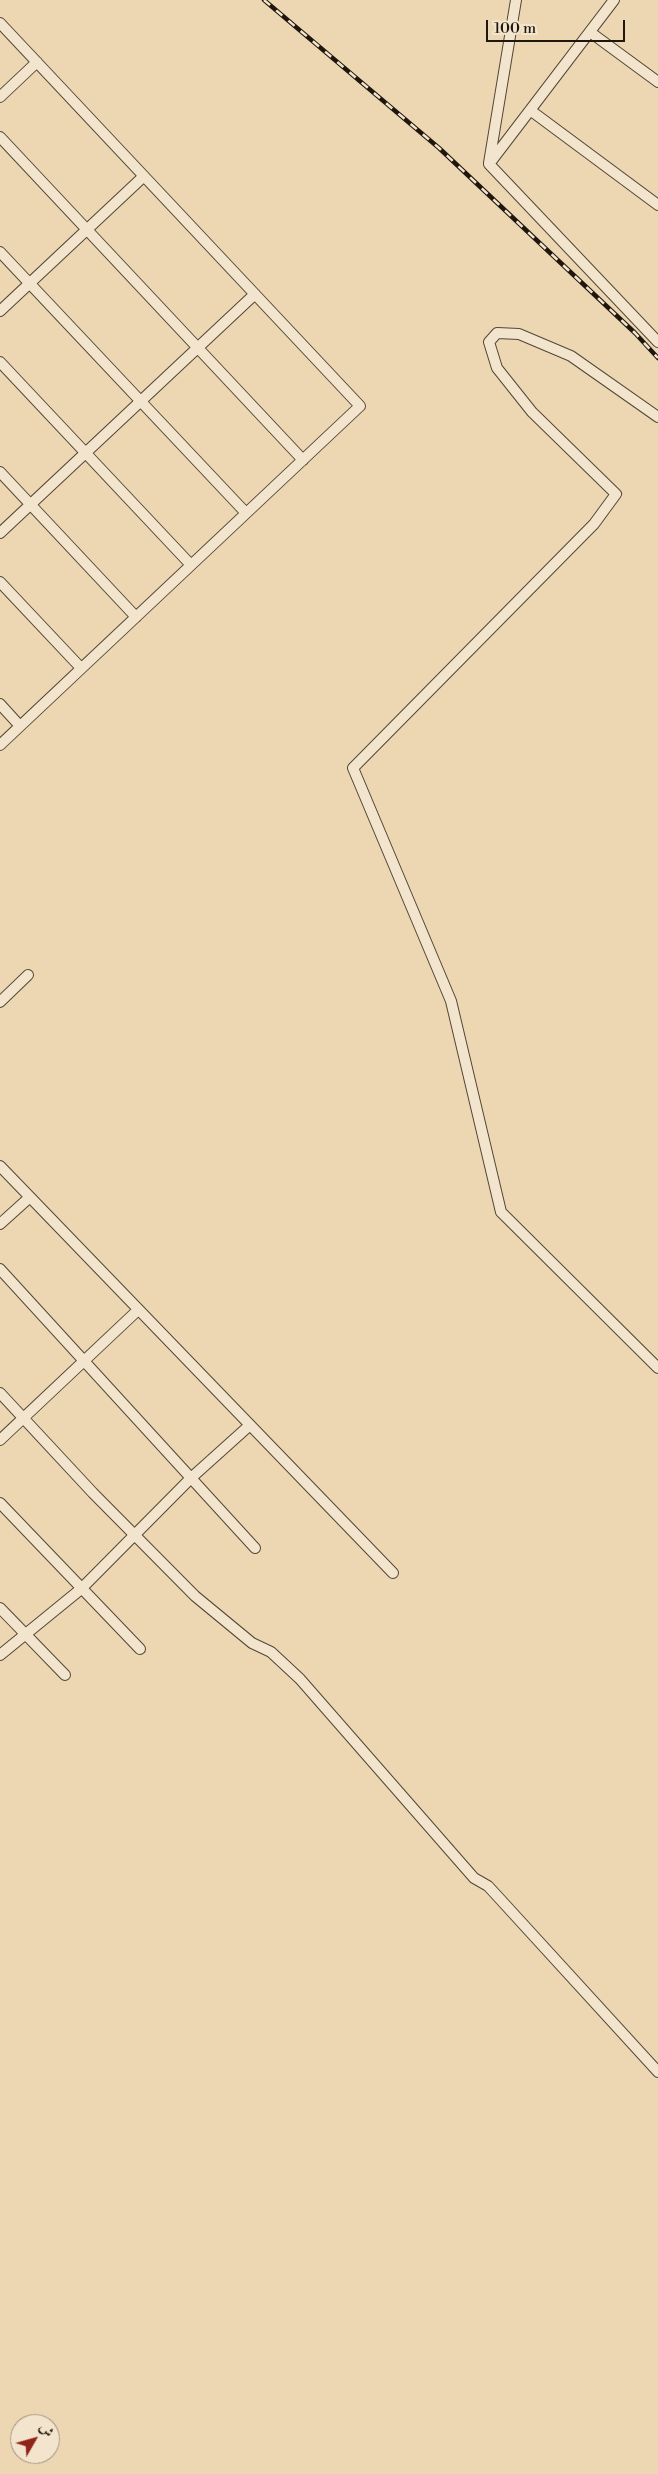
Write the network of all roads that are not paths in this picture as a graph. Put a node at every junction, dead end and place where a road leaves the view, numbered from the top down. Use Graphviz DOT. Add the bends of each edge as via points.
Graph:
graph roads {
  1 [pos="516,0"];
  2 [pos="614,0"];
  3 [pos="0,23"];
  4 [pos="590,32"];
  5 [pos="37,62"];
  6 [pos="658,82"];
  7 [pos="0,97"];
  8 [pos="530,110"];
  9 [pos="0,138"];
  10 [pos="489,164"];
  11 [pos="144,176"];
  12 [pos="658,205"];
  13 [pos="87,230"];
  14 [pos="0,252"];
  15 [pos="30,283"];
  16 [pos="255,294"];
  17 [pos="0,311"];
  18 [pos="658,342"];
  19 [pos="198,347"];
  20 [pos="0,362"];
  21 [pos="140,401"];
  22 [pos="658,417"];
  23 [pos="86,453"];
  24 [pos="303,460"];
  25 [pos="0,472"];
  26 [pos="30,505"];
  27 [pos="246,513"];
  28 [pos="0,533"];
  29 [pos="191,565"];
  30 [pos="0,582"];
  31 [pos="136,617"];
  32 [pos="81,668"];
  33 [pos="0,704"];
  34 [pos="20,726"];
  35 [pos="0,745"];
  36 [pos="28,975"];
  37 [pos="0,1002"];
  38 [pos="0,1166"];
  39 [pos="30,1197"];
  40 [pos="0,1224"];
  41 [pos="0,1269"];
  42 [pos="138,1310"];
  43 [pos="83,1360"];
  44 [pos="658,1368"];
  45 [pos="0,1393"];
  46 [pos="23,1418"];
  47 [pos="250,1425"];
  48 [pos="0,1440"];
  49 [pos="191,1478"];
  50 [pos="0,1503"];
  51 [pos="134,1534"];
  52 [pos="255,1548"];
  53 [pos="393,1574"];
  54 [pos="81,1588"];
  55 [pos="0,1608"];
  56 [pos="25,1634"];
  57 [pos="140,1649"];
  58 [pos="0,1655"];
  59 [pos="65,1676"];
  60 [pos="658,2072"];
  1 -- 10 [label="street"];
  2 -- 4 [label="street"];
  3 -- 5 [label="street"];
  4 -- 6 [label="street"];
  4 -- 8 [label="street"];
  5 -- 7 [label="street"];
  5 -- 11 [label="street"];
  8 -- 10 [label="street"];
  8 -- 12 [label="street"];
  9 -- 13 [label="street"];
  10 -- 18 [label="street"];
  11 -- 13 [label="street"];
  11 -- 16 [label="street"];
  13 -- 15 [label="street"];
  13 -- 19 [label="street"];
  14 -- 15 [label="street"];
  15 -- 17 [label="street"];
  15 -- 21 [label="street"];
  16 -- 19 [label="street"];
  16 -- 24 [label="street" via="360,406"];
  19 -- 21 [label="street"];
  19 -- 24 [label="street"];
  20 -- 23 [label="street"];
  21 -- 23 [label="street"];
  21 -- 27 [label="street"];
  22 -- 44 [label="street" via="571,356 520,334 497,333 489,342 498,368 527,406 616,494 594,524 353,768 451,1001 500,1212"];
  23 -- 26 [label="street"];
  23 -- 29 [label="street"];
  24 -- 27 [label="street"];
  25 -- 26 [label="street"];
  26 -- 28 [label="street"];
  26 -- 31 [label="street"];
  27 -- 29 [label="street"];
  29 -- 31 [label="street"];
  30 -- 32 [label="street"];
  31 -- 32 [label="street"];
  32 -- 34 [label="street"];
  33 -- 34 [label="street"];
  34 -- 35 [label="street"];
  36 -- 37 [label="street"];
  38 -- 39 [label="street"];
  39 -- 40 [label="street"];
  39 -- 42 [label="street"];
  41 -- 43 [label="street"];
  42 -- 43 [label="street"];
  42 -- 47 [label="street"];
  43 -- 46 [label="street"];
  43 -- 49 [label="street"];
  45 -- 46 [label="street"];
  46 -- 48 [label="street"];
  46 -- 51 [label="street"];
  47 -- 49 [label="street"];
  47 -- 53 [label="street"];
  49 -- 51 [label="street"];
  49 -- 52 [label="street"];
  50 -- 54 [label="street"];
  51 -- 54 [label="street"];
  51 -- 60 [label="street" via="195,1596 252,1643 271,1652 300,1679 474,1878 488,1886"];
  54 -- 56 [label="street"];
  54 -- 57 [label="street"];
  55 -- 56 [label="street"];
  56 -- 58 [label="street"];
  56 -- 59 [label="street"];
}
